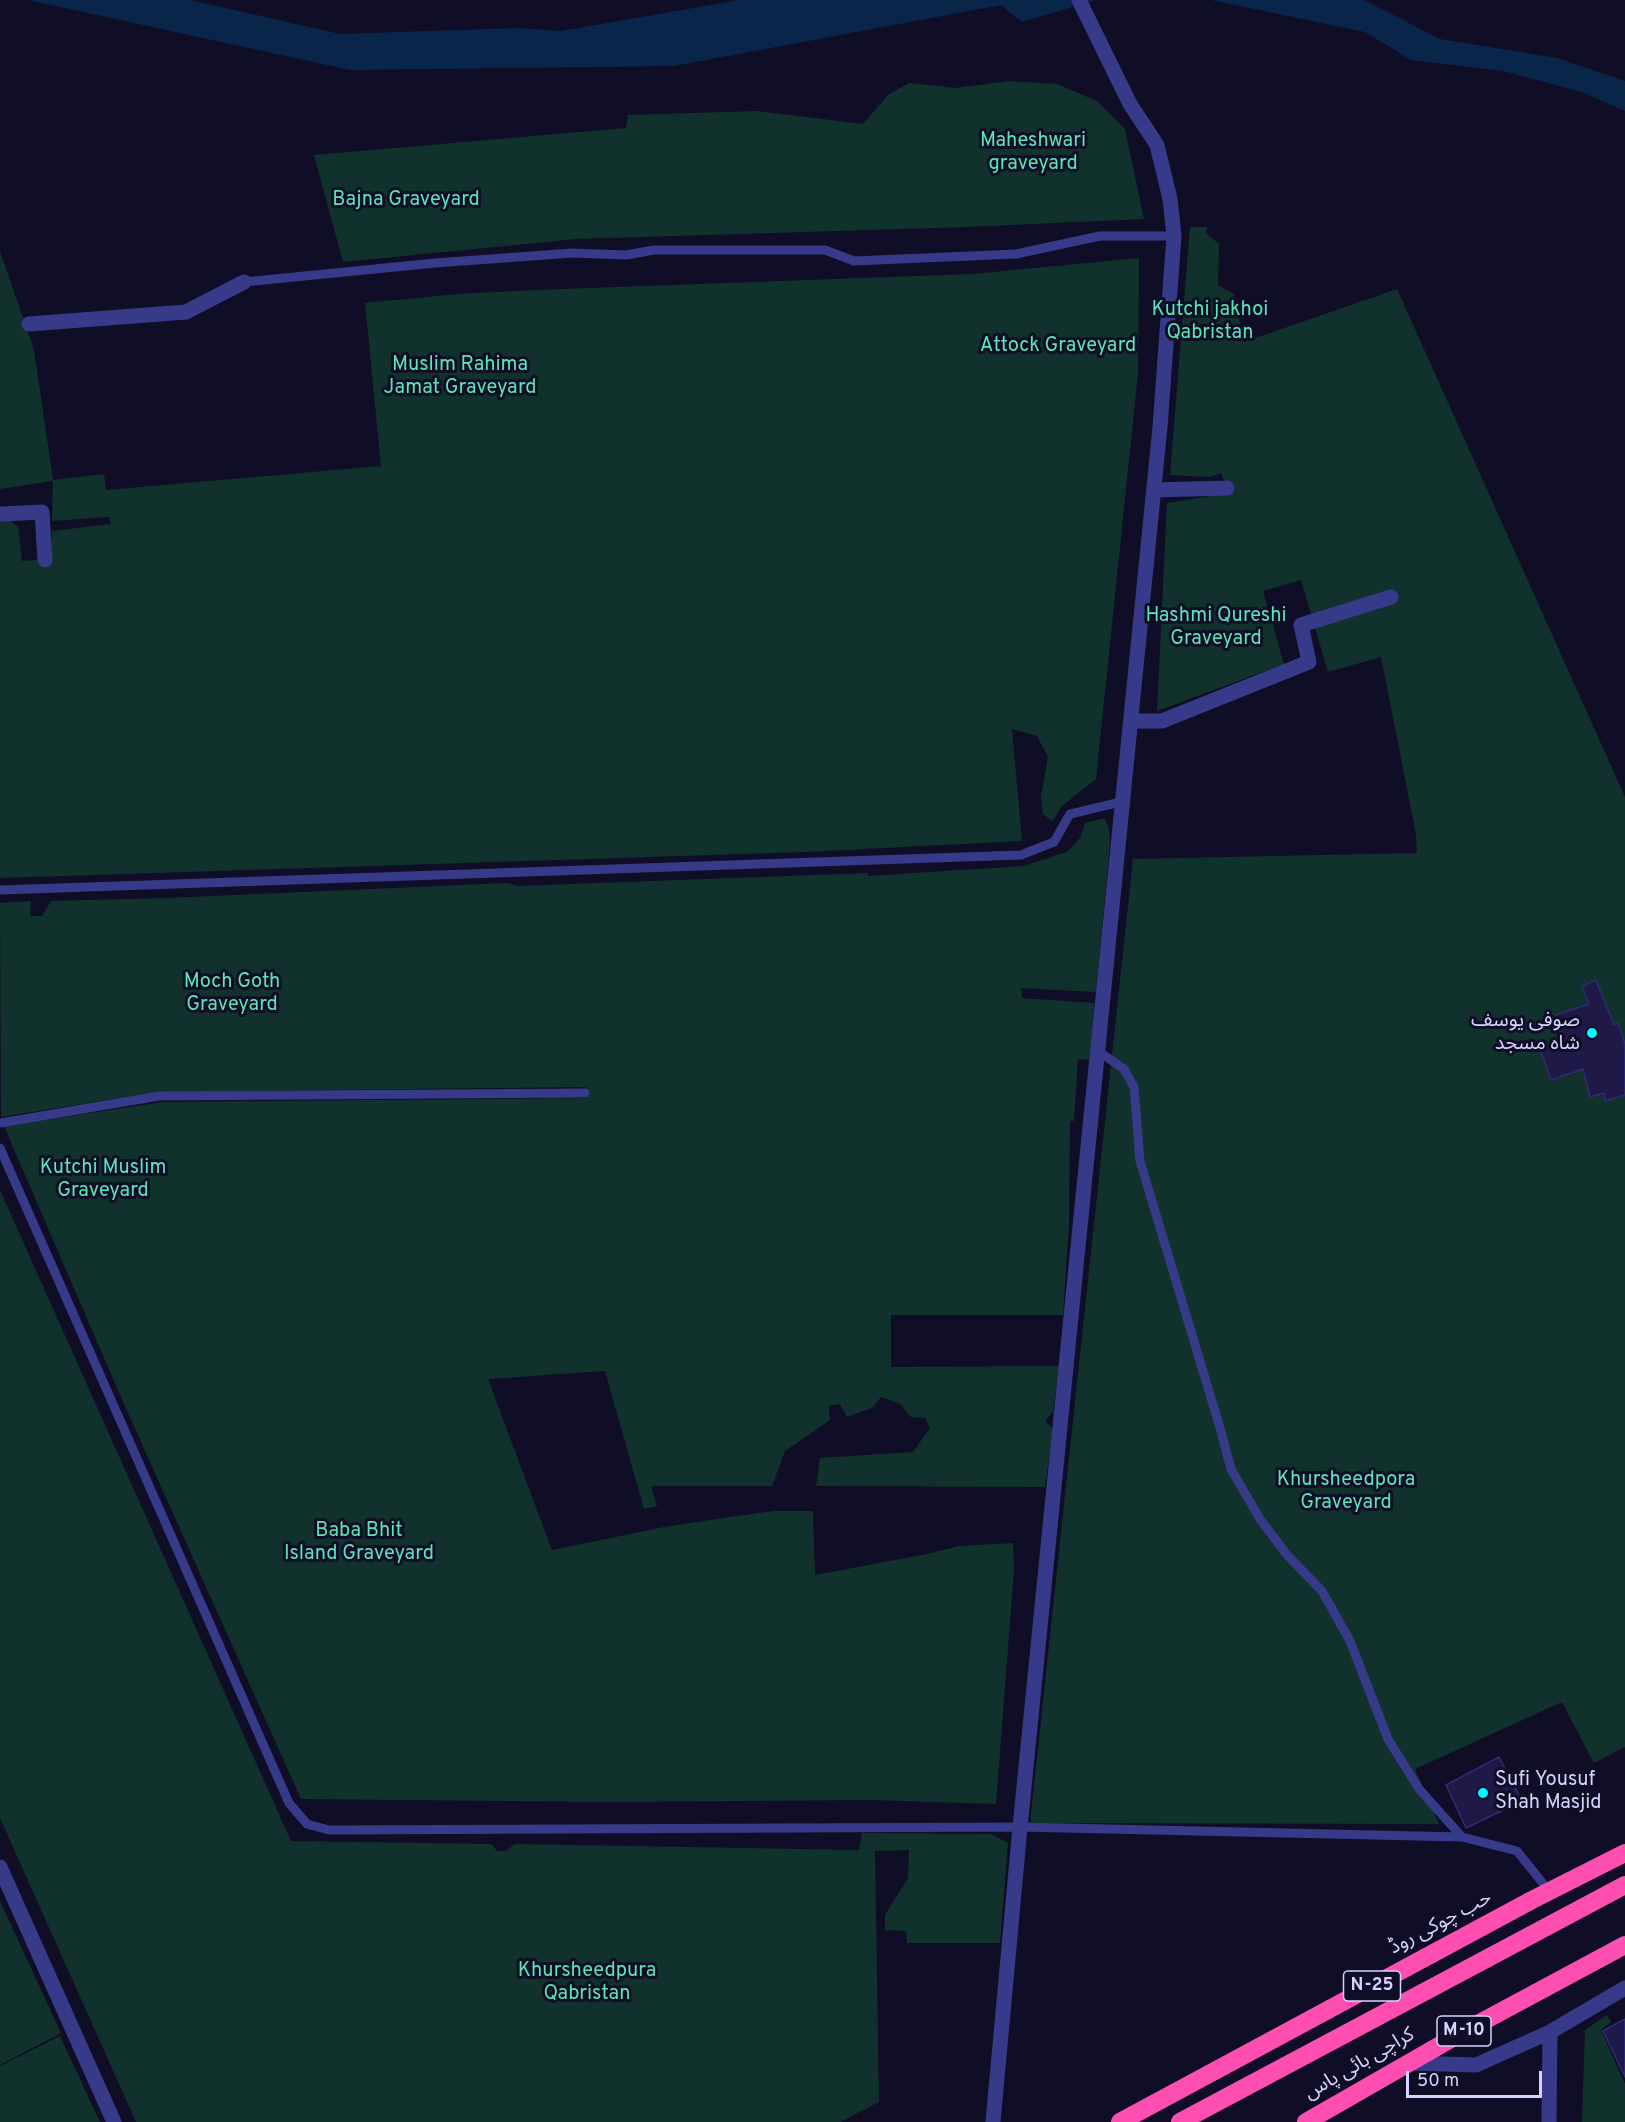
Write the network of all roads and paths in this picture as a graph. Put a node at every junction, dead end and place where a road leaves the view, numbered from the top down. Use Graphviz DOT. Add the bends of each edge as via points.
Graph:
graph roads {
  1 [pos="1082,4"];
  2 [pos="1174,236"];
  3 [pos="244,282"];
  4 [pos="29,324"];
  5 [pos="1227,488"];
  6 [pos="1154,490"];
  7 [pos="0,514"];
  8 [pos="45,560"];
  9 [pos="1390,597"];
  10 [pos="1131,721"];
  11 [pos="1124,801"];
  12 [pos="0,890"];
  13 [pos="1098,1051"];
  14 [pos="585,1093"];
  15 [pos="0,1123"];
  16 [pos="0,1148"];
  17 [pos="1020,1827"];
  18 [pos="1462,1836"];
  19 [pos="1625,1853"];
  20 [pos="0,1867"];
  21 [pos="1625,1884"];
  22 [pos="1549,1891"];
  23 [pos="1625,1945"];
  24 [pos="1625,1988"];
  25 [pos="1550,2032"];
  26 [pos="1408,2063"];
  27 [pos="114,2122"];
  28 [pos="993,2122"];
  29 [pos="1120,2122"];
  30 [pos="1180,2122"];
  31 [pos="1306,2122"];
  32 [pos="1549,2122"];
  1 -- 2 [label="street" via="1130,104 1157,144"];
  2 -- 3 [label="lane" via="1100,236 1016,254 854,261 825,250 573,253"];
  2 -- 6 [label="street"];
  3 -- 4 [label="street" via="186,312"];
  5 -- 6 [label="street"];
  6 -- 10 [label="street"];
  7 -- 8 [label="street" via="42,512"];
  9 -- 10 [label="street" via="1300,625 1309,662 1162,722"];
  10 -- 11 [label="street"];
  11 -- 12 [label="lane" via="1070,814 1054,842 1021,855"];
  11 -- 13 [label="street"];
  13 -- 17 [label="street"];
  13 -- 18 [label="lane" via="1124,1069 1134,1087 1140,1161 1231,1469 1260,1520 1322,1592 1350,1641 1388,1738 1419,1789"];
  14 -- 15 [label="lane" via="159,1096"];
  16 -- 17 [label="lane" via="289,1803 307,1824 330,1830"];
  17 -- 18 [label="lane"];
  17 -- 28 [label="street"];
  18 -- 22 [label="lane" via="1517,1851"];
  19 -- 22 [label="highway, حب چوکی روڈ / N-25"];
  20 -- 27 [label="street"];
  21 -- 30 [label="highway"];
  22 -- 29 [label="highway, حب چوکی روڈ / N-25"];
  23 -- 26 [label="highway, کراچی بائی پاس / M-10"];
  24 -- 25 [label="street"];
  25 -- 26 [label="street" via="1476,2065"];
  25 -- 32 [label="street"];
  26 -- 31 [label="highway, کراچی بائی پاس / M-10"];
}
